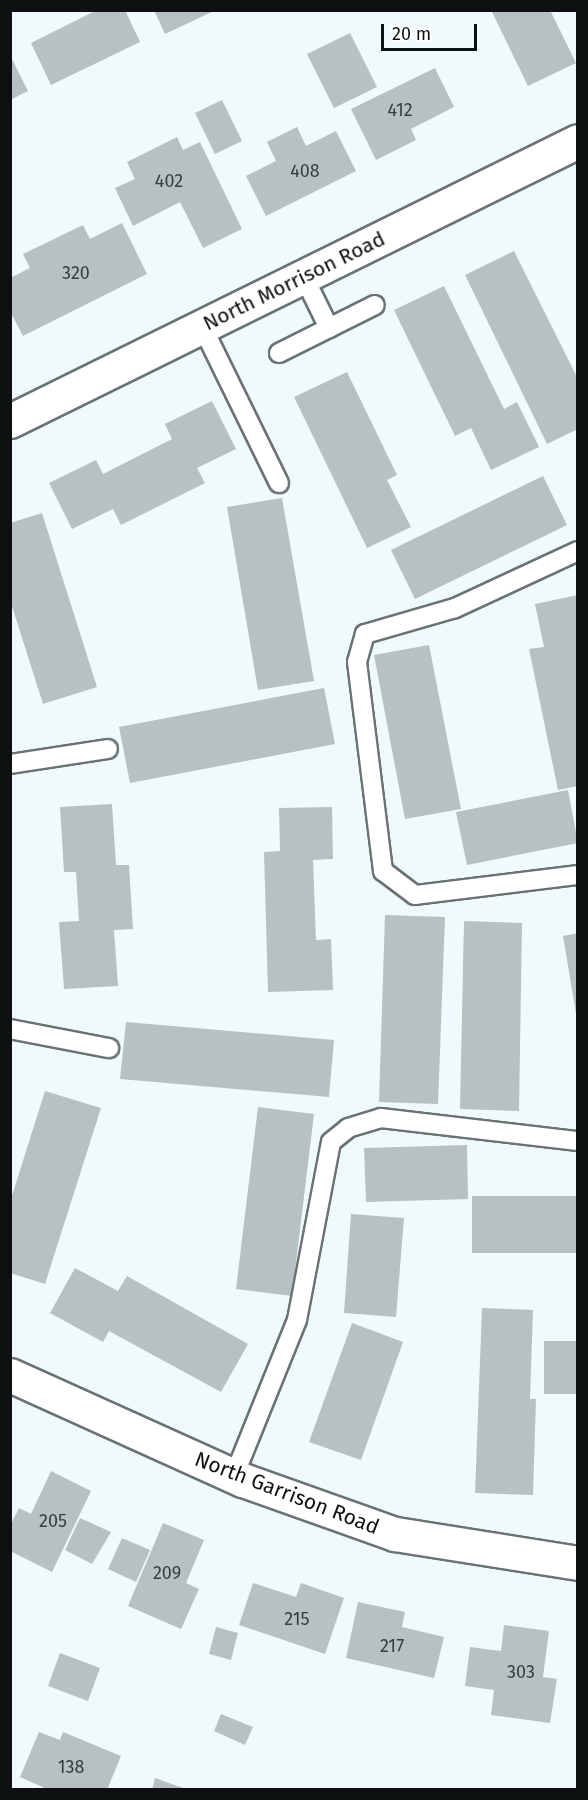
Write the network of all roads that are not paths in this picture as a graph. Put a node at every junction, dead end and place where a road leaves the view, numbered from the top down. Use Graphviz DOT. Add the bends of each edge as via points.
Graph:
graph roads {
  1 [pos="578,141"];
  2 [pos="304,277"];
  3 [pos="375,305"];
  4 [pos="202,326"];
  5 [pos="329,328"];
  6 [pos="279,353"];
  7 [pos="10,421"];
  8 [pos="279,483"];
  9 [pos="578,551"];
  10 [pos="108,749"];
  11 [pos="10,764"];
  12 [pos="578,875"];
  13 [pos="10,1029"];
  14 [pos="109,1048"];
  15 [pos="578,1141"];
  16 [pos="10,1376"];
  17 [pos="234,1476"];
  18 [pos="578,1563"];
  1 -- 2 [label="street, North Morrison Road"];
  2 -- 4 [label="street, North Morrison Road"];
  2 -- 5 [label="lane"];
  3 -- 5 [label="lane"];
  4 -- 7 [label="street, North Morrison Road"];
  4 -- 8 [label="lane"];
  5 -- 6 [label="lane"];
  9 -- 12 [label="lane" via="455,608 365,634 357,662 383,871 415,895"];
  10 -- 11 [label="lane"];
  13 -- 14 [label="lane"];
  15 -- 17 [label="lane" via="381,1118 348,1128 332,1142 297,1320"];
  16 -- 17 [label="street, North Garrison Road"];
  17 -- 18 [label="street, North Garrison Road" via="395,1534"];
}
